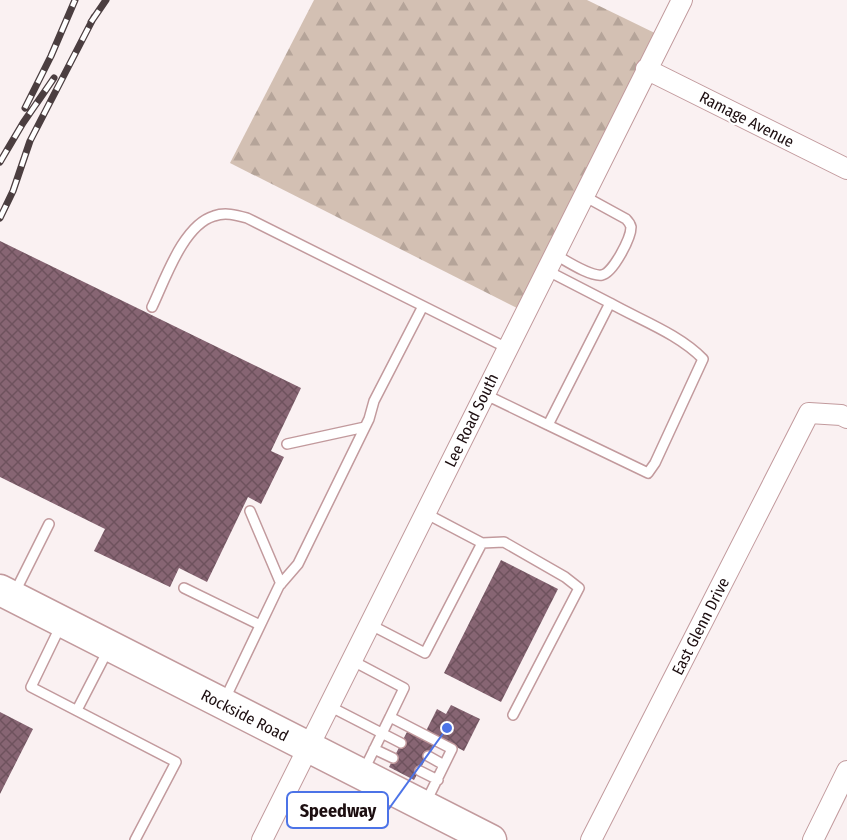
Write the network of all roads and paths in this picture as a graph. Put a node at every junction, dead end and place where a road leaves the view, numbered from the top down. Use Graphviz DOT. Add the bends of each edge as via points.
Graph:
graph roads {
  1 [pos="682,0"];
  2 [pos="646,69"];
  3 [pos="847,169"];
  4 [pos="583,195"];
  5 [pos="550,262"];
  6 [pos="610,303"];
  7 [pos="423,306"];
  8 [pos="152,307"];
  9 [pos="507,348"];
  10 [pos="484,394"];
  11 [pos="847,418"];
  12 [pos="548,425"];
  13 [pos="365,427"];
  14 [pos="287,444"];
  15 [pos="250,511"];
  16 [pos="425,513"];
  17 [pos="49,524"];
  18 [pos="482,543"];
  19 [pos="281,584"];
  20 [pos="183,588"];
  21 [pos="6,593"];
  22 [pos="63,622"];
  23 [pos="369,624"];
  24 [pos="260,625"];
  25 [pos="110,646"];
  26 [pos="351,660"];
  27 [pos="223,703"];
  28 [pos="329,706"];
  29 [pos="77,710"];
  30 [pos="513,715"];
  31 [pos="390,717"];
  32 [pos="382,733"];
  33 [pos="401,743"];
  34 [pos="308,747"];
  35 [pos="428,756"];
  36 [pos="393,758"];
  37 [pos="368,761"];
  38 [pos="444,765"];
  39 [pos="420,771"];
  40 [pos="847,771"];
  41 [pos="438,780"];
  42 [pos="424,806"];
  43 [pos="135,840"];
  44 [pos="262,840"];
  45 [pos="491,840"];
  46 [pos="591,840"];
  47 [pos="813,840"];
  1 -- 2 [label="street, Lee Road South"];
  2 -- 3 [label="street, Ramage Avenue"];
  2 -- 4 [label="street, Lee Road South"];
  4 -- 5 [label="street, Lee Road South"];
  4 -- 5 [label="lane" via="628,220 631,227 626,241 606,273 598,275"];
  5 -- 6 [label="lane"];
  5 -- 9 [label="street, Lee Road South"];
  6 -- 12 [label="lane"];
  6 -- 12 [label="lane" via="679,340 703,359 655,462 648,473"];
  7 -- 8 [label="lane" via="247,218 223,214 207,219 191,231"];
  7 -- 9 [label="lane"];
  7 -- 13 [label="lane" via="374,400"];
  9 -- 10 [label="street, Lee Road South"];
  10 -- 12 [label="lane"];
  10 -- 16 [label="street, Lee Road South"];
  11 -- 46 [label="street, East Glenn Drive" via="809,413"];
  13 -- 14 [label="lane"];
  13 -- 19 [label="lane" via="298,564"];
  15 -- 19 [label="lane"];
  16 -- 18 [label="lane"];
  16 -- 23 [label="street, Lee Road South"];
  17 -- 21 [label="lane"];
  18 -- 23 [label="lane" via="425,653"];
  18 -- 30 [label="lane" via="504,542 579,588"];
  19 -- 24 [label="lane"];
  20 -- 24 [label="lane"];
  21 -- 22 [label="main road, Rockside Road"];
  22 -- 25 [label="main road, Rockside Road"];
  22 -- 29 [label="lane" via="31,687"];
  23 -- 26 [label="street, Lee Road South"];
  24 -- 27 [label="lane"];
  25 -- 27 [label="main road, Rockside Road"];
  25 -- 29 [label="lane"];
  26 -- 28 [label="street, Lee Road South"];
  26 -- 31 [label="lane" via="404,687"];
  27 -- 34 [label="main road, Rockside Road"];
  28 -- 32 [label="lane"];
  28 -- 34 [label="street, Lee Road South"];
  29 -- 43 [label="lane" via="176,762"];
  31 -- 32 [label="lane"];
  31 -- 38 [label="lane" via="452,749"];
  32 -- 33 [label="lane"];
  32 -- 37 [label="lane"];
  34 -- 37 [label="main road, Rockside Road"];
  34 -- 44 [label="street, Lee Road South"];
  35 -- 38 [label="lane"];
  36 -- 37 [label="lane"];
  37 -- 42 [label="main road, Rockside Road"];
  38 -- 41 [label="lane"];
  39 -- 41 [label="lane"];
  40 -- 47 [label="street"];
  41 -- 42 [label="lane"];
  42 -- 45 [label="main road, Rockside Road"];
}
